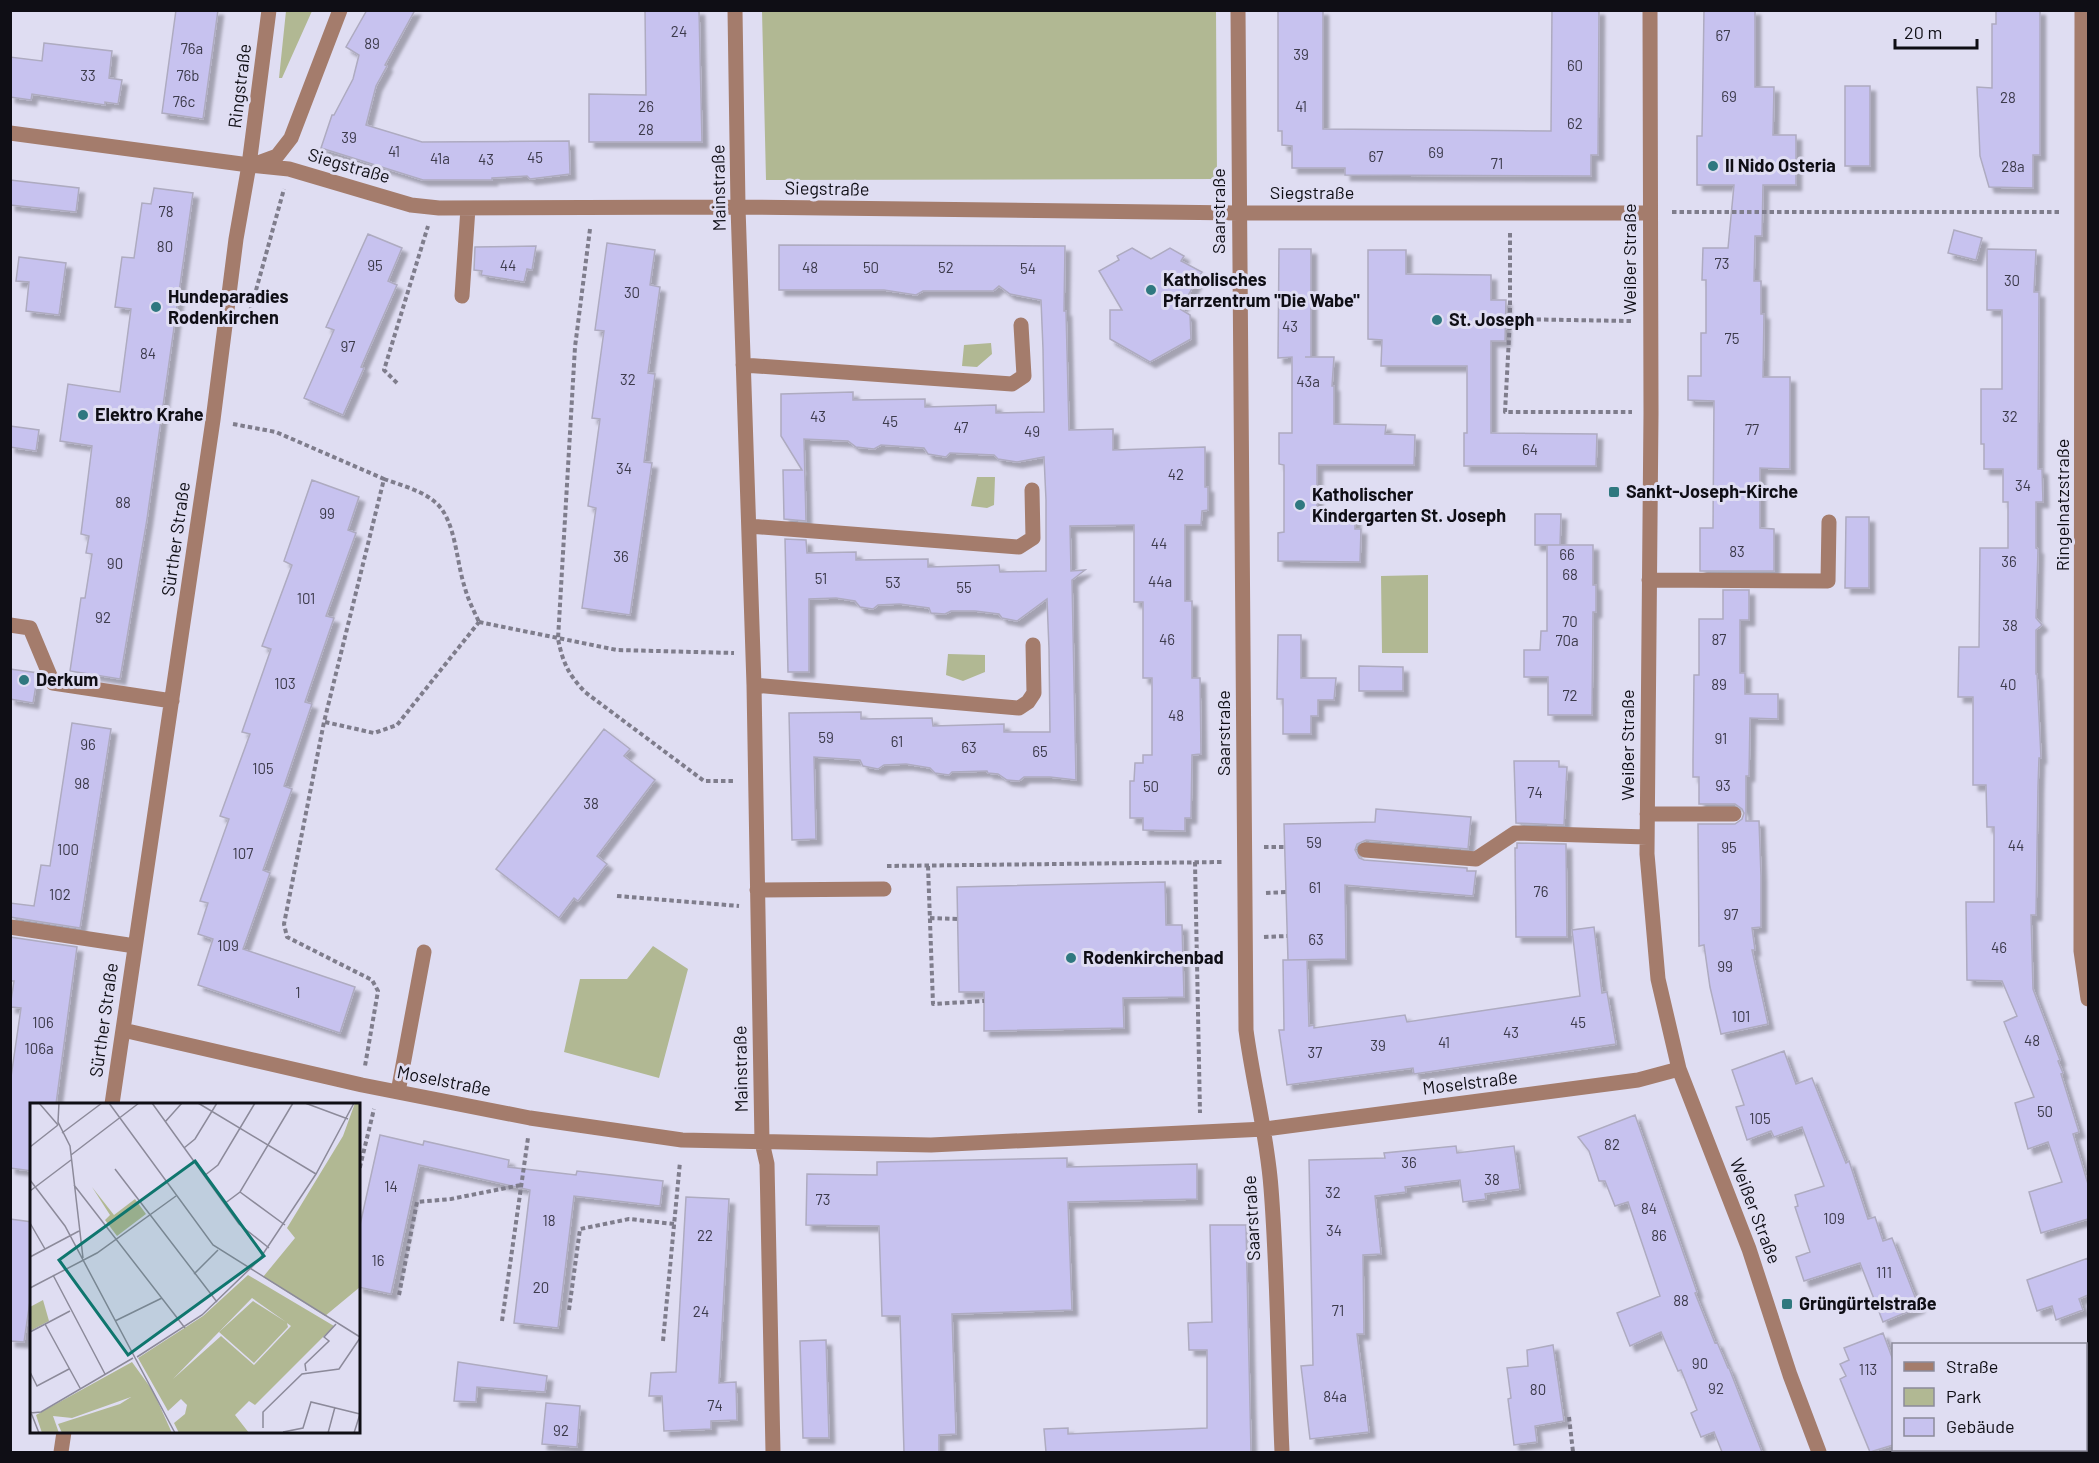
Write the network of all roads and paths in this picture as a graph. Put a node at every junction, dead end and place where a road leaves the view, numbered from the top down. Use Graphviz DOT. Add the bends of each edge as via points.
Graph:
graph roads {
  1 [pos="269,10"];
  2 [pos="735,10"];
  3 [pos="1238,10"];
  4 [pos="1650,10"];
  5 [pos="2082,10"];
  6 [pos="339,11"];
  7 [pos="10,133"];
  8 [pos="249,165"];
  9 [pos="289,169"];
  10 [pos="430,207"];
  11 [pos="738,207"];
  12 [pos="468,208"];
  13 [pos="596,208"];
  14 [pos="1510,212"];
  15 [pos="1239,213"];
  16 [pos="1650,213"];
  17 [pos="2056,213"];
  18 [pos="2085,213"];
  19 [pos="462,296"];
  20 [pos="249,317"];
  21 [pos="1510,319"];
  22 [pos="1649,322"];
  23 [pos="1021,325"];
  24 [pos="743,365"];
  25 [pos="397,383"];
  26 [pos="1651,413"];
  27 [pos="213,420"];
  28 [pos="384,479"];
  29 [pos="1032,490"];
  30 [pos="1829,522"];
  31 [pos="748,526"];
  32 [pos="1649,580"];
  33 [pos="479,622"];
  34 [pos="10,625"];
  35 [pos="558,639"];
  36 [pos="2086,642"];
  37 [pos="1033,645"];
  38 [pos="753,653"];
  39 [pos="754,685"];
  40 [pos="172,701"];
  41 [pos="324,722"];
  42 [pos="755,781"];
  43 [pos="1647,814"];
  44 [pos="1734,814"];
  45 [pos="1647,837"];
  46 [pos="1365,850"];
  47 [pos="1244,861"];
  48 [pos="1195,862"];
  49 [pos="882,866"];
  50 [pos="928,866"];
  51 [pos="884,889"];
  52 [pos="757,890"];
  53 [pos="617,896"];
  54 [pos="758,908"];
  55 [pos="930,918"];
  56 [pos="958,919"];
  57 [pos="10,927"];
  58 [pos="135,946"];
  59 [pos="424,952"];
  60 [pos="2088,999"];
  61 [pos="984,1001"];
  62 [pos="123,1030"];
  63 [pos="1679,1069"];
  64 [pos="362,1085"];
  65 [pos="379,1088"];
  66 [pos="398,1092"];
  67 [pos="112,1103"];
  68 [pos="530,1118"];
  69 [pos="1265,1129"];
  70 [pos="1200,1132"];
  71 [pos="682,1140"];
  72 [pos="762,1142"];
  73 [pos="360,1167"];
  74 [pos="521,1185"];
  75 [pos="674,1224"];
  76 [pos="399,1295"];
  77 [pos="569,1310"];
  78 [pos="502,1321"];
  79 [pos="663,1341"];
  80 [pos="1569,1417"];
  81 [pos="64,1433"];
  82 [pos="61,1452"];
  83 [pos="773,1452"];
  84 [pos="1282,1452"];
  85 [pos="1573,1452"];
  86 [pos="1819,1452"];
  1 -- 8 [label="street, Ringstraße"];
  2 -- 11 [label="street, Mainstraße"];
  3 -- 15 [label="street, Saarstraße"];
  4 -- 16 [label="street, Weißer Straße"];
  5 -- 18 [label="street, Ringelnatzstraße"];
  6 -- 8 [label="street" via="291,138 277,156"];
  7 -- 8 [label="street, Siegstraße"];
  8 -- 9 [label="street, Siegstraße"];
  8 -- 27 [label="street, Sürther Straße"];
  9 -- 10 [label="street, Siegstraße" via="411,205"];
  9 -- 20 [label="path"];
  10 -- 12 [label="street, Siegstraße"];
  10 -- 25 [label="path" via="384,370"];
  11 -- 13 [label="street, Siegstraße"];
  11 -- 15 [label="street, Siegstraße"];
  11 -- 24 [label="street, Mainstraße"];
  12 -- 13 [label="street, Siegstraße"];
  12 -- 19 [label="street"];
  13 -- 35 [label="path" via="575,347"];
  14 -- 15 [label="street, Siegstraße"];
  14 -- 16 [label="street, Siegstraße"];
  14 -- 21 [label="path"];
  15 -- 47 [label="street, Saarstraße"];
  16 -- 17 [label="path"];
  16 -- 22 [label="street, Weißer Straße"];
  18 -- 36 [label="street, Ringelnatzstraße"];
  21 -- 22 [label="path"];
  21 -- 26 [label="path" via="1505,412"];
  22 -- 26 [label="street, Weißer Straße"];
  23 -- 24 [label="street" via="1024,376 1012,384"];
  24 -- 31 [label="street, Mainstraße"];
  26 -- 32 [label="street, Weißer Straße"];
  27 -- 28 [label="path" via="276,432"];
  27 -- 40 [label="street, Sürther Straße"];
  28 -- 33 [label="path" via="419,493 443,512 451,527 465,590"];
  28 -- 41 [label="path"];
  29 -- 31 [label="street" via="1033,538 1019,547"];
  30 -- 32 [label="street" via="1828,581"];
  31 -- 38 [label="street, Mainstraße"];
  32 -- 43 [label="street, Weißer Straße"];
  33 -- 35 [label="path"];
  33 -- 41 [label="path" via="397,725 374,733"];
  34 -- 40 [label="street" via="30,628 53,683"];
  35 -- 38 [label="path" via="617,650"];
  35 -- 42 [label="path" via="563,662 585,693 704,781"];
  36 -- 60 [label="street, Ringelnatzstraße" via="2081,951"];
  37 -- 39 [label="street" via="1034,693 1019,708"];
  38 -- 39 [label="street, Mainstraße"];
  39 -- 42 [label="street, Mainstraße"];
  40 -- 58 [label="street, Sürther Straße"];
  41 -- 64 [label="path" via="284,924 287,937 372,980 378,991"];
  42 -- 52 [label="street, Mainstraße"];
  43 -- 44 [label="street"];
  43 -- 45 [label="street, Weißer Straße"];
  45 -- 46 [label="street" via="1515,833 1476,859"];
  45 -- 63 [label="street, Weißer Straße" via="1658,979"];
  47 -- 48 [label="path"];
  47 -- 69 [label="street, Saarstraße" via="1246,1030"];
  48 -- 50 [label="path"];
  48 -- 70 [label="path"];
  49 -- 50 [label="path"];
  50 -- 55 [label="path"];
  51 -- 52 [label="street"];
  52 -- 54 [label="street, Mainstraße"];
  53 -- 54 [label="path"];
  54 -- 72 [label="street, Mainstraße"];
  55 -- 56 [label="path"];
  55 -- 61 [label="path" via="933,1004"];
  57 -- 58 [label="street"];
  58 -- 62 [label="street, Sürther Straße"];
  59 -- 66 [label="street"];
  62 -- 64 [label="street, Moselstraße"];
  62 -- 67 [label="street, Sürther Straße"];
  63 -- 69 [label="street, Moselstraße" via="1638,1080"];
  63 -- 86 [label="street, Weißer Straße" via="1749,1249"];
  64 -- 65 [label="street, Moselstraße"];
  65 -- 66 [label="street, Moselstraße"];
  65 -- 73 [label="path"];
  66 -- 68 [label="street, Moselstraße"];
  68 -- 71 [label="street, Moselstraße"];
  68 -- 74 [label="path"];
  69 -- 70 [label="street, Moselstraße"];
  69 -- 84 [label="street, Saarstraße"];
  70 -- 72 [label="street, Moselstraße" via="926,1146"];
  71 -- 72 [label="street, Moselstraße"];
  71 -- 75 [label="path"];
  72 -- 83 [label="street, Mainstraße" via="767,1164"];
  74 -- 76 [label="path" via="417,1202"];
  74 -- 78 [label="path"];
  75 -- 77 [label="path" via="629,1219 580,1229"];
  75 -- 79 [label="path"];
  80 -- 85 [label="path"];
  81 -- 82 [label="street"];
}
